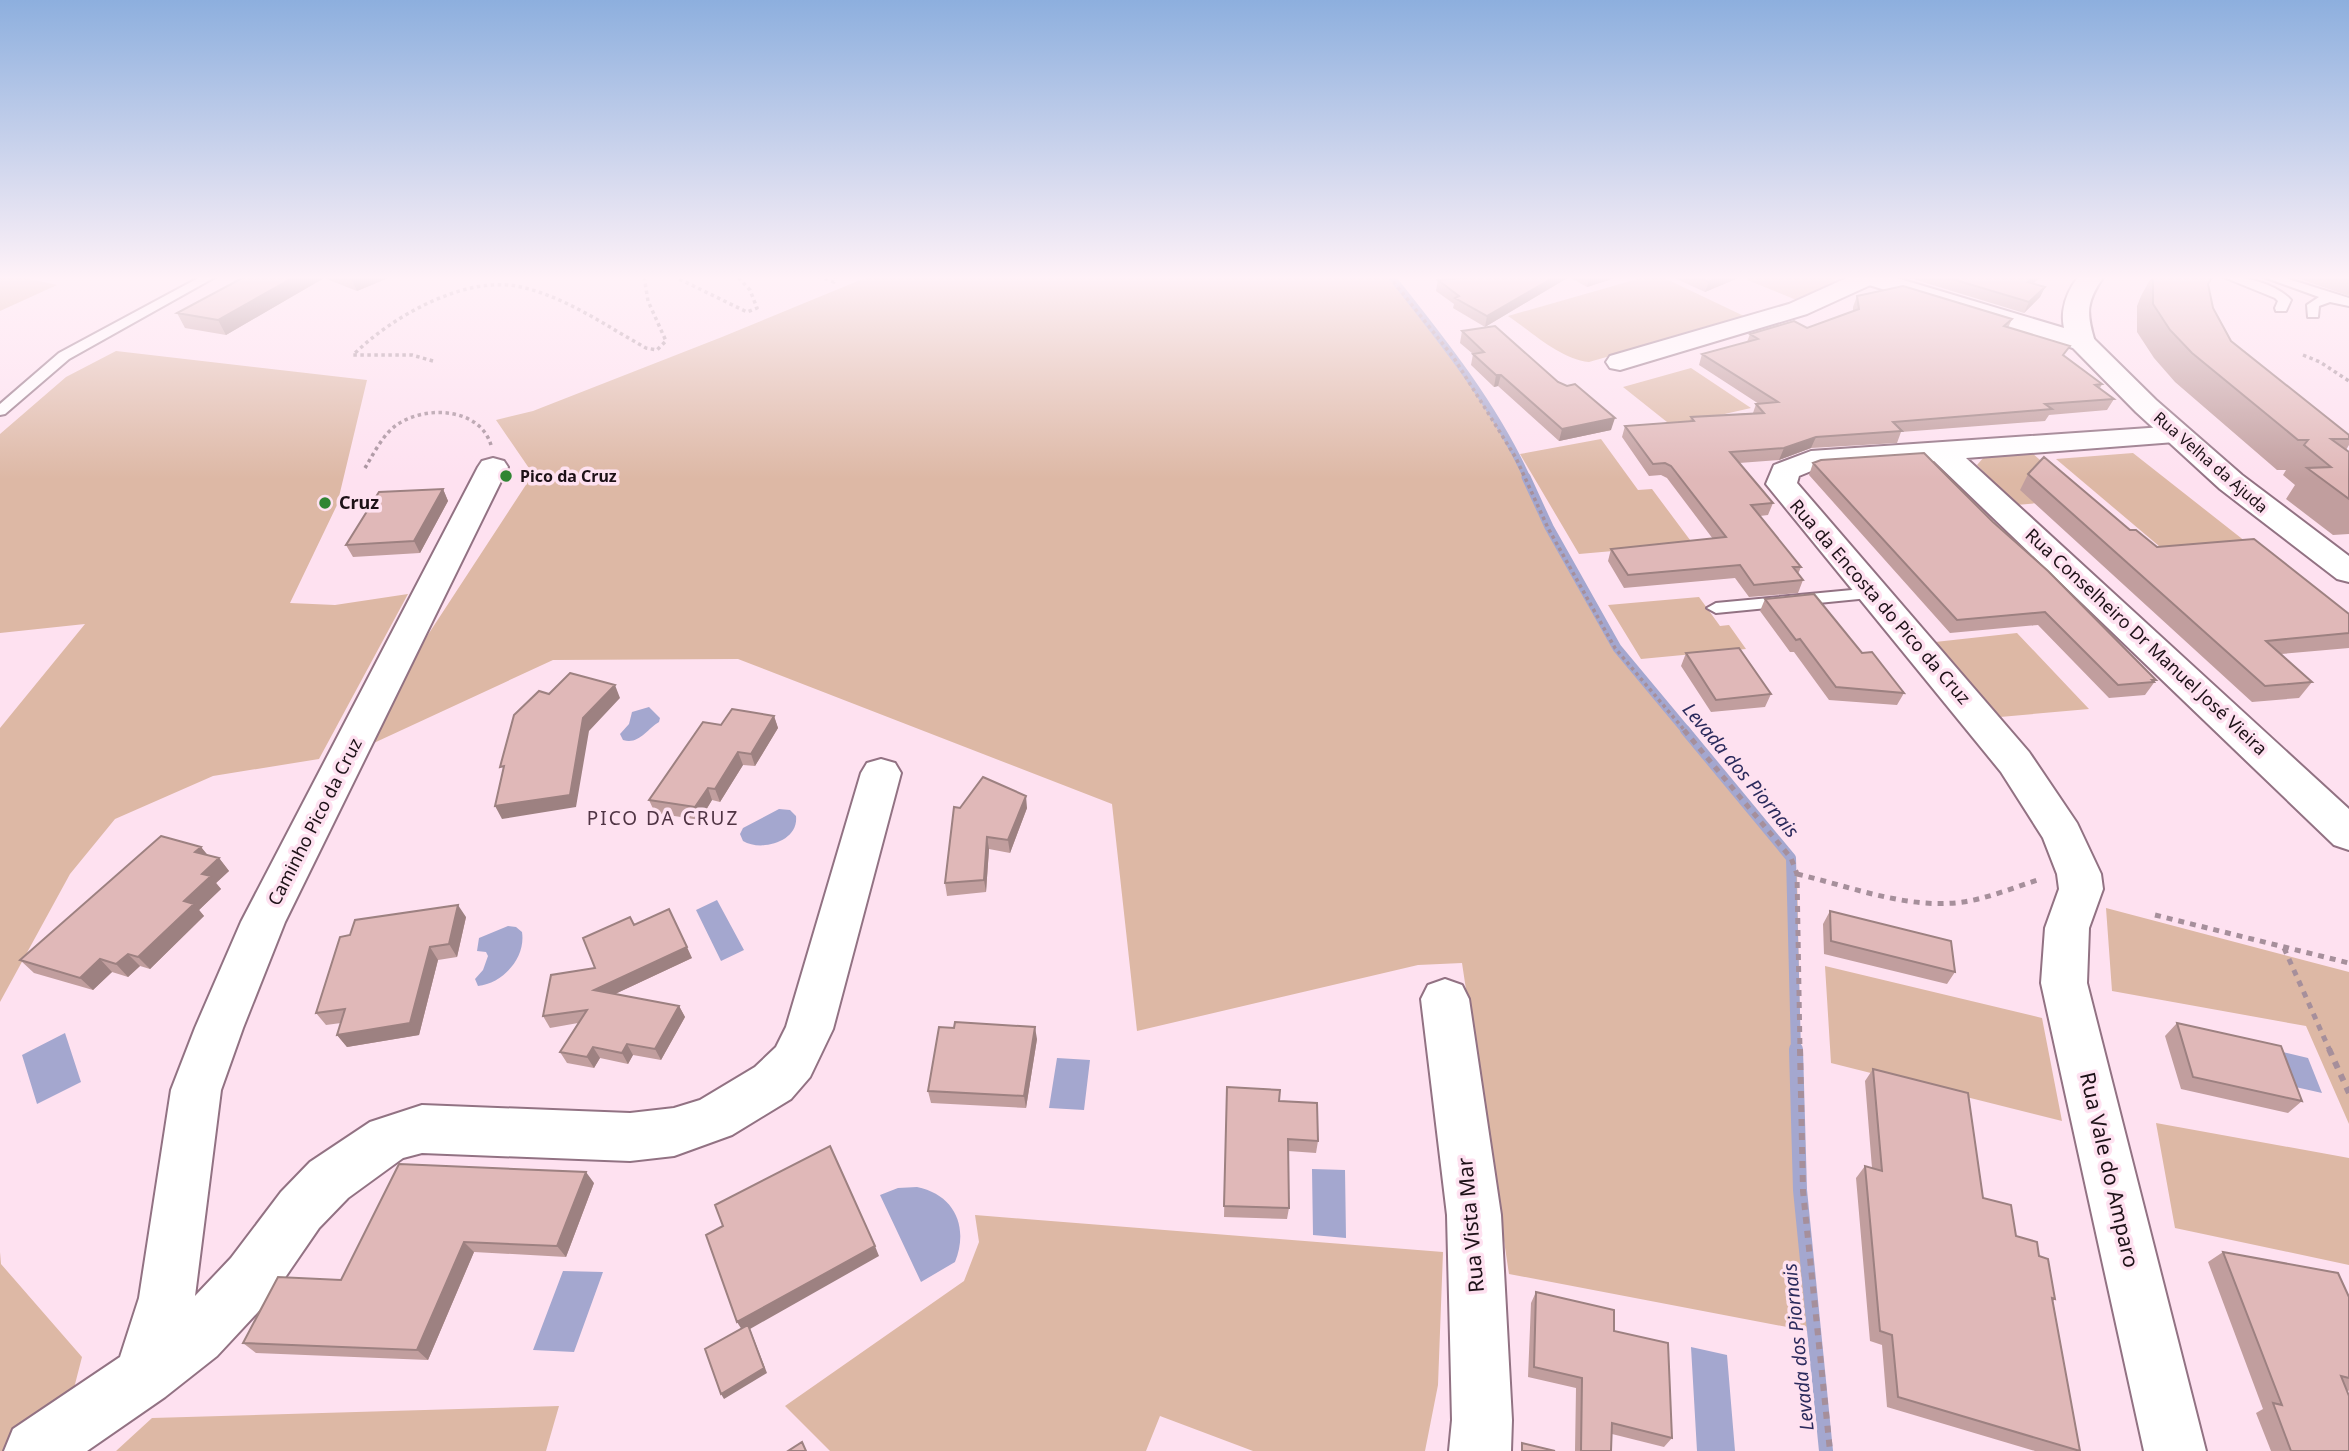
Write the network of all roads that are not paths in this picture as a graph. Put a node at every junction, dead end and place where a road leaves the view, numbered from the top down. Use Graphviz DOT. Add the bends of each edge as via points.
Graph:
graph roads {
  1 [pos="87,344"];
  2 [pos="1681,344"];
  3 [pos="2084,344"];
  4 [pos="1620,362"];
  5 [pos="0,411"];
  6 [pos="2178,435"];
  7 [pos="1942,452"];
  8 [pos="493,467"];
  9 [pos="2349,572"];
  10 [pos="1872,593"];
  11 [pos="1716,608"];
  12 [pos="881,773"];
  13 [pos="2349,834"];
  14 [pos="2065,883"];
  15 [pos="1445,999"];
  16 [pos="144,1376"];
  17 [pos="35,1451"];
  18 [pos="1480,1451"];
  19 [pos="2175,1451"];
  1 -- 5 [label="lane" via="64,356"];
  2 -- 4 [label="street"];
  3 -- 6 [label="street, Rua Velha da Ajuda"];
  6 -- 7 [label="street, Rua da Encosta do Pico da Cruz"];
  6 -- 9 [label="street, Rua Velha da Ajuda"];
  7 -- 10 [label="street, Rua da Encosta do Pico da Cruz" via="1811,460 1784,471 1781,484 1786,492"];
  7 -- 13 [label="street, Rua Conselheiro Dr Manuel José Vieira"];
  8 -- 16 [label="street, Caminho Pico da Cruz" via="263,922 219,1028 196,1090 167,1298"];
  10 -- 11 [label="lane"];
  10 -- 14 [label="street, Rua da Encosta do Pico da Cruz" via="2015,762 2073,856"];
  12 -- 16 [label="street" via="808,1029 793,1062 773,1083 714,1119 674,1132 630,1137 422,1129 388,1139 329,1180 300,1210 251,1279 197,1336"];
  14 -- 19 [label="street, Rua Vale do Amparo" via="2064,983"];
  15 -- 18 [label="street, Rua Vista Mar" via="1474,1215"];
  16 -- 17 [label="street"];
}
